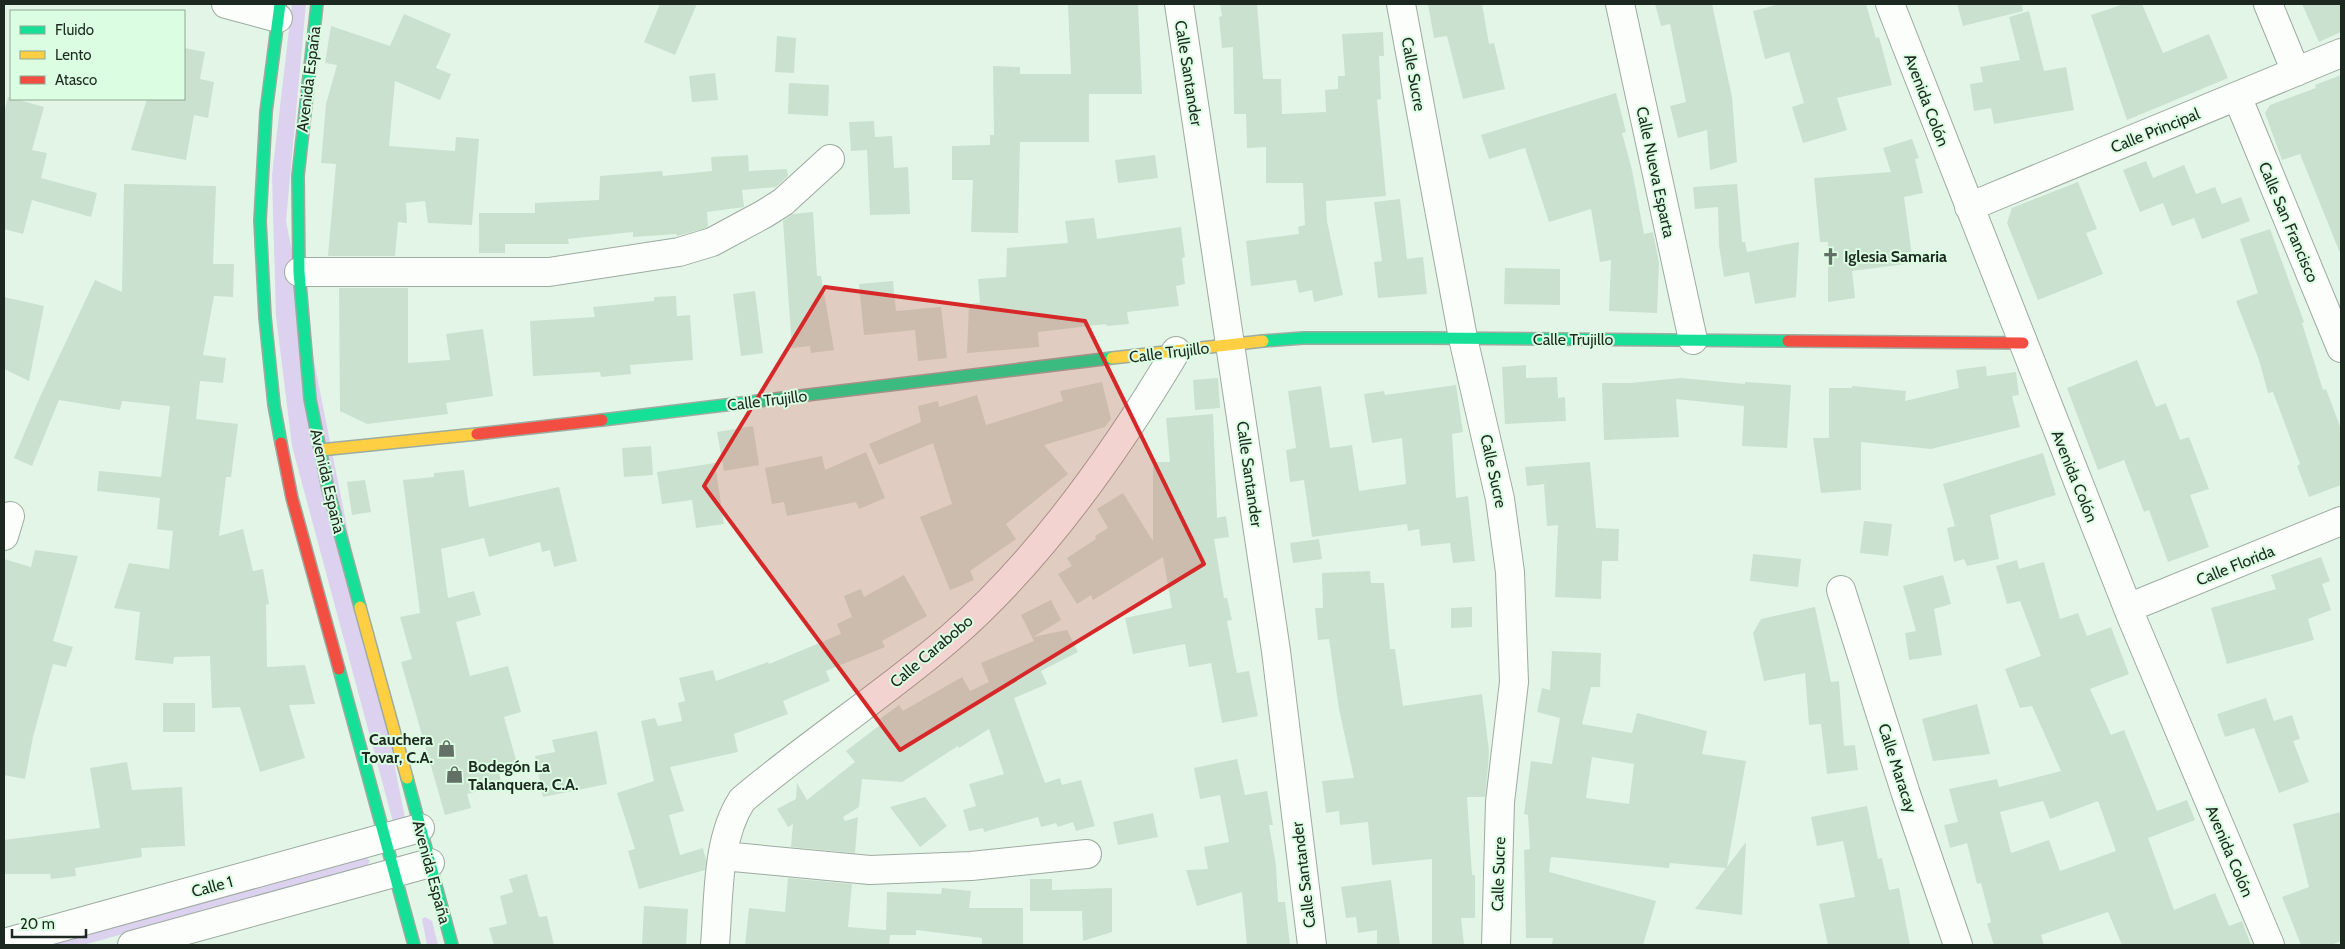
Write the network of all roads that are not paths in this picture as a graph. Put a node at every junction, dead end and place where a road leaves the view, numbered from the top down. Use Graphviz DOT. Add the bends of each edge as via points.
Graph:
graph roads {
  1 [pos="226,4"];
  2 [pos="317,4"];
  3 [pos="1178,4"];
  4 [pos="1401,4"];
  5 [pos="1620,4"];
  6 [pos="1890,4"];
  7 [pos="2268,4"];
  8 [pos="279,11"];
  9 [pos="2341,53"];
  10 [pos="2296,72"];
  11 [pos="2237,96"];
  12 [pos="830,159"];
  13 [pos="1969,207"];
  14 [pos="299,272"];
  15 [pos="1462,338"];
  16 [pos="1693,340"];
  17 [pos="2022,343"];
  18 [pos="1231,344"];
  19 [pos="2341,348"];
  20 [pos="1176,351"];
  21 [pos="320,450"];
  22 [pos="2341,521"];
  23 [pos="1842,590"];
  24 [pos="2128,608"];
  25 [pos="420,828"];
  26 [pos="385,838"];
  27 [pos="1087,854"];
  28 [pos="723,856"];
  29 [pos="430,863"];
  30 [pos="394,873"];
  31 [pos="4,943"];
  32 [pos="132,945"];
  33 [pos="414,945"];
  34 [pos="452,945"];
  35 [pos="715,945"];
  36 [pos="1312,945"];
  37 [pos="1496,945"];
  38 [pos="1958,945"];
  39 [pos="2270,945"];
  1 -- 8 [label="street"];
  2 -- 14 [label="main road, Avenida España" via="298,176"];
  3 -- 18 [label="street, Calle Santander"];
  4 -- 15 [label="street, Calle Sucre"];
  5 -- 16 [label="street, Calle Nueva Esparta"];
  6 -- 13 [label="street, Avenida Colón"];
  7 -- 10 [label="street"];
  8 -- 26 [label="main road" via="266,112 260,221 274,405 292,498"];
  9 -- 10 [label="street, Calle Principal"];
  10 -- 11 [label="street, Calle Principal"];
  11 -- 13 [label="street, Calle Principal"];
  11 -- 19 [label="street, Calle San Francisco"];
  12 -- 14 [label="street" via="777,206 712,242 679,252 549,272"];
  13 -- 17 [label="street, Avenida Colón"];
  14 -- 21 [label="main road, Avenida España" via="310,399"];
  15 -- 16 [label="main road, Calle Trujillo"];
  15 -- 18 [label="main road, Calle Trujillo" via="1303,338"];
  15 -- 37 [label="street, Calle Sucre" via="1500,499 1510,572 1514,682 1500,802"];
  16 -- 17 [label="main road, Calle Trujillo"];
  17 -- 24 [label="street, Avenida Colón"];
  18 -- 20 [label="main road, Calle Trujillo"];
  18 -- 36 [label="street, Calle Santander" via="1276,651"];
  20 -- 21 [label="main road, Calle Trujillo" via="578,423"];
  20 -- 28 [label="street, Calle Carabobo" via="1130,426 1041,545 952,637 742,800 728,828"];
  21 -- 25 [label="main road, Avenida España"];
  22 -- 24 [label="street, Calle Florida"];
  23 -- 38 [label="street, Calle Maracay" via="1906,794"];
  24 -- 39 [label="street, Avenida Colón"];
  25 -- 26 [label="street, Calle 1"];
  25 -- 29 [label="main road, Avenida España"];
  26 -- 30 [label="main road"];
  26 -- 31 [label="street, Calle 1"];
  27 -- 28 [label="street" via="971,866 870,870"];
  28 -- 35 [label="street, Calle Carabobo"];
  29 -- 30 [label="street"];
  29 -- 34 [label="main road, Avenida España"];
  30 -- 32 [label="street"];
  30 -- 33 [label="main road"];
}
